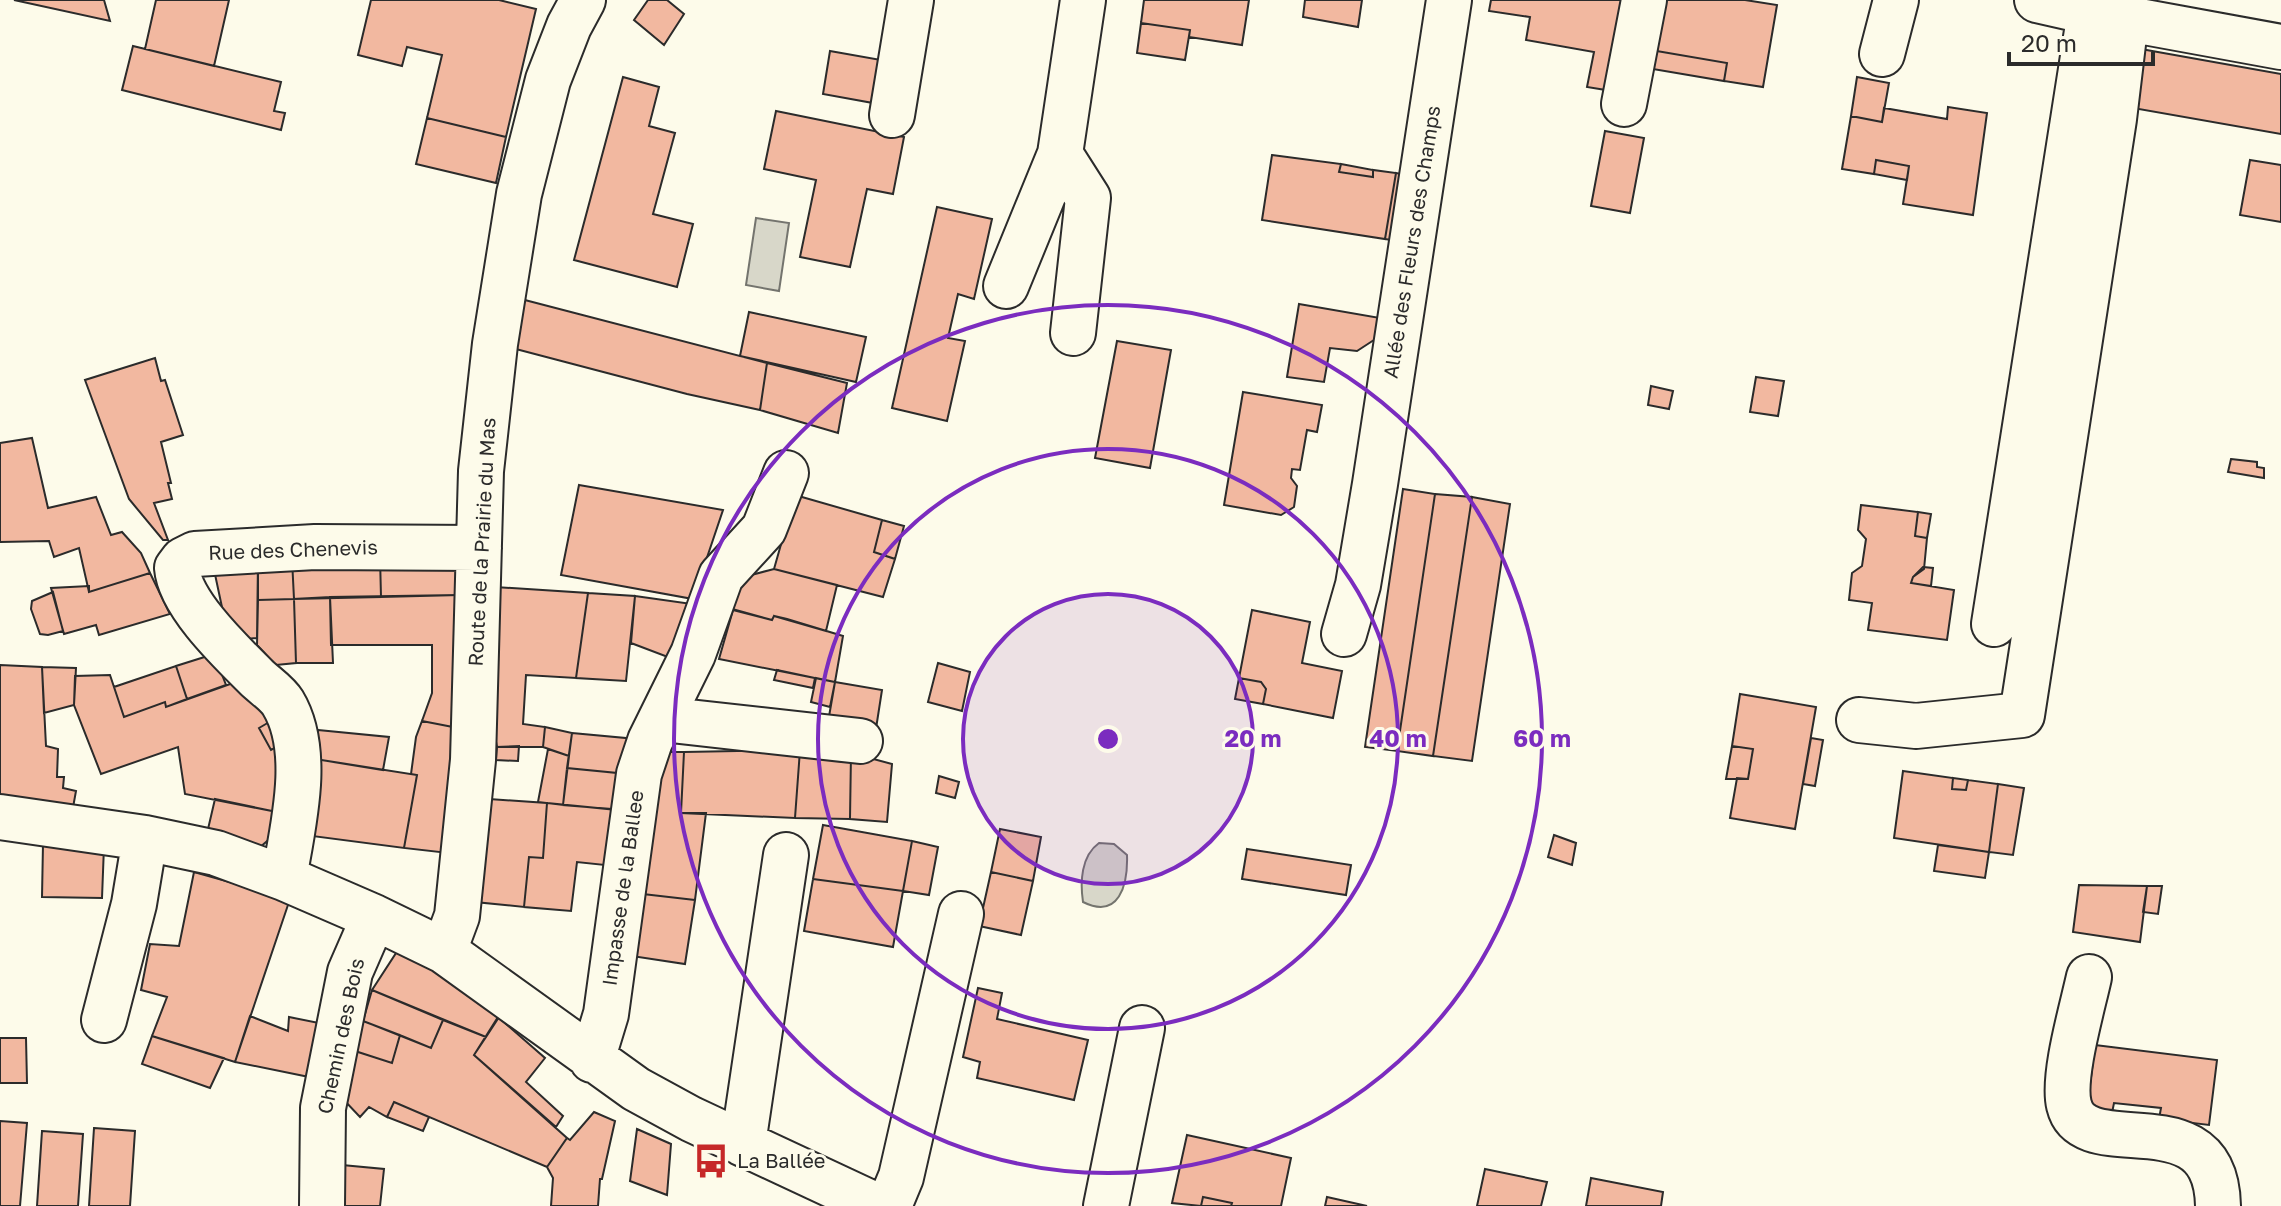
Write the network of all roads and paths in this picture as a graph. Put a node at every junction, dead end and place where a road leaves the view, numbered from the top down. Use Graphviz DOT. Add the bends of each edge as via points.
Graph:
graph roads {
  1 [pos="583,0"];
  2 [pos="911,0"];
  3 [pos="1083,0"];
  4 [pos="1449,0"];
  5 [pos="1644,0"];
  6 [pos="1896,0"];
  7 [pos="2037,0"];
  8 [pos="2108,16"];
  9 [pos="2281,47"];
  10 [pos="1882,54"];
  11 [pos="1624,104"];
  12 [pos="892,115"];
  13 [pos="1060,154"];
  14 [pos="1006,286"];
  15 [pos="1073,333"];
  16 [pos="786,473"];
  17 [pos="479,548"];
  18 [pos="1994,624"];
  19 [pos="1344,634"];
  20 [pos="662,719"];
  21 [pos="1859,720"];
  22 [pos="860,741"];
  23 [pos="0,817"];
  24 [pos="145,838"];
  25 [pos="786,855"];
  26 [pos="284,878"];
  27 [pos="961,914"];
  28 [pos="374,917"];
  29 [pos="444,951"];
  30 [pos="2089,977"];
  31 [pos="104,1020"];
  32 [pos="1142,1028"];
  33 [pos="592,1060"];
  34 [pos="743,1144"];
  35 [pos="322,1206"];
  36 [pos="877,1206"];
  37 [pos="889,1206"];
  38 [pos="1106,1206"];
  39 [pos="2218,1206"];
  1 -- 17 [label="street, Route de la Prairie du Mas" via="548,80 519,194 493,358"];
  2 -- 12 [label="street"];
  3 -- 13 [label="street"];
  4 -- 19 [label="street, Allée des Fleurs des Champs" via="1375,484"];
  5 -- 11 [label="street"];
  6 -- 10 [label="street"];
  7 -- 8 [label="street"];
  8 -- 9 [label="street"];
  8 -- 18 [label="street"];
  8 -- 21 [label="street" via="2114,119 2022,715 1916,726"];
  13 -- 14 [label="street"];
  13 -- 15 [label="street" via="1088,198"];
  16 -- 20 [label="street, Impasse de la Ballee" via="764,529 721,576"];
  17 -- 26 [label="street, Rue des Chenevis" via="315,547 195,554 177,568 190,600 230,651 282,702 298,745 298,803"];
  17 -- 29 [label="street, Route de la Prairie du Mas" via="473,760 457,916"];
  20 -- 22 [label="street"];
  20 -- 33 [label="street, Impasse de la Ballee" via="639,774 606,1014"];
  23 -- 24 [label="street"];
  24 -- 26 [label="street" via="216,853"];
  24 -- 31 [label="street"];
  25 -- 34 [label="street"];
  26 -- 28 [label="street"];
  27 -- 37 [label="street" via="901,1177"];
  28 -- 29 [label="street"];
  28 -- 35 [label="street, Chemin des Bois" via="350,972 323,1108"];
  29 -- 33 [label="street"];
  30 -- 39 [label="street" via="2068,1082 2073,1117 2096,1131 2190,1146 2208,1162"];
  32 -- 38 [label="street"];
  33 -- 34 [label="street"];
  34 -- 36 [label="street"];
}
